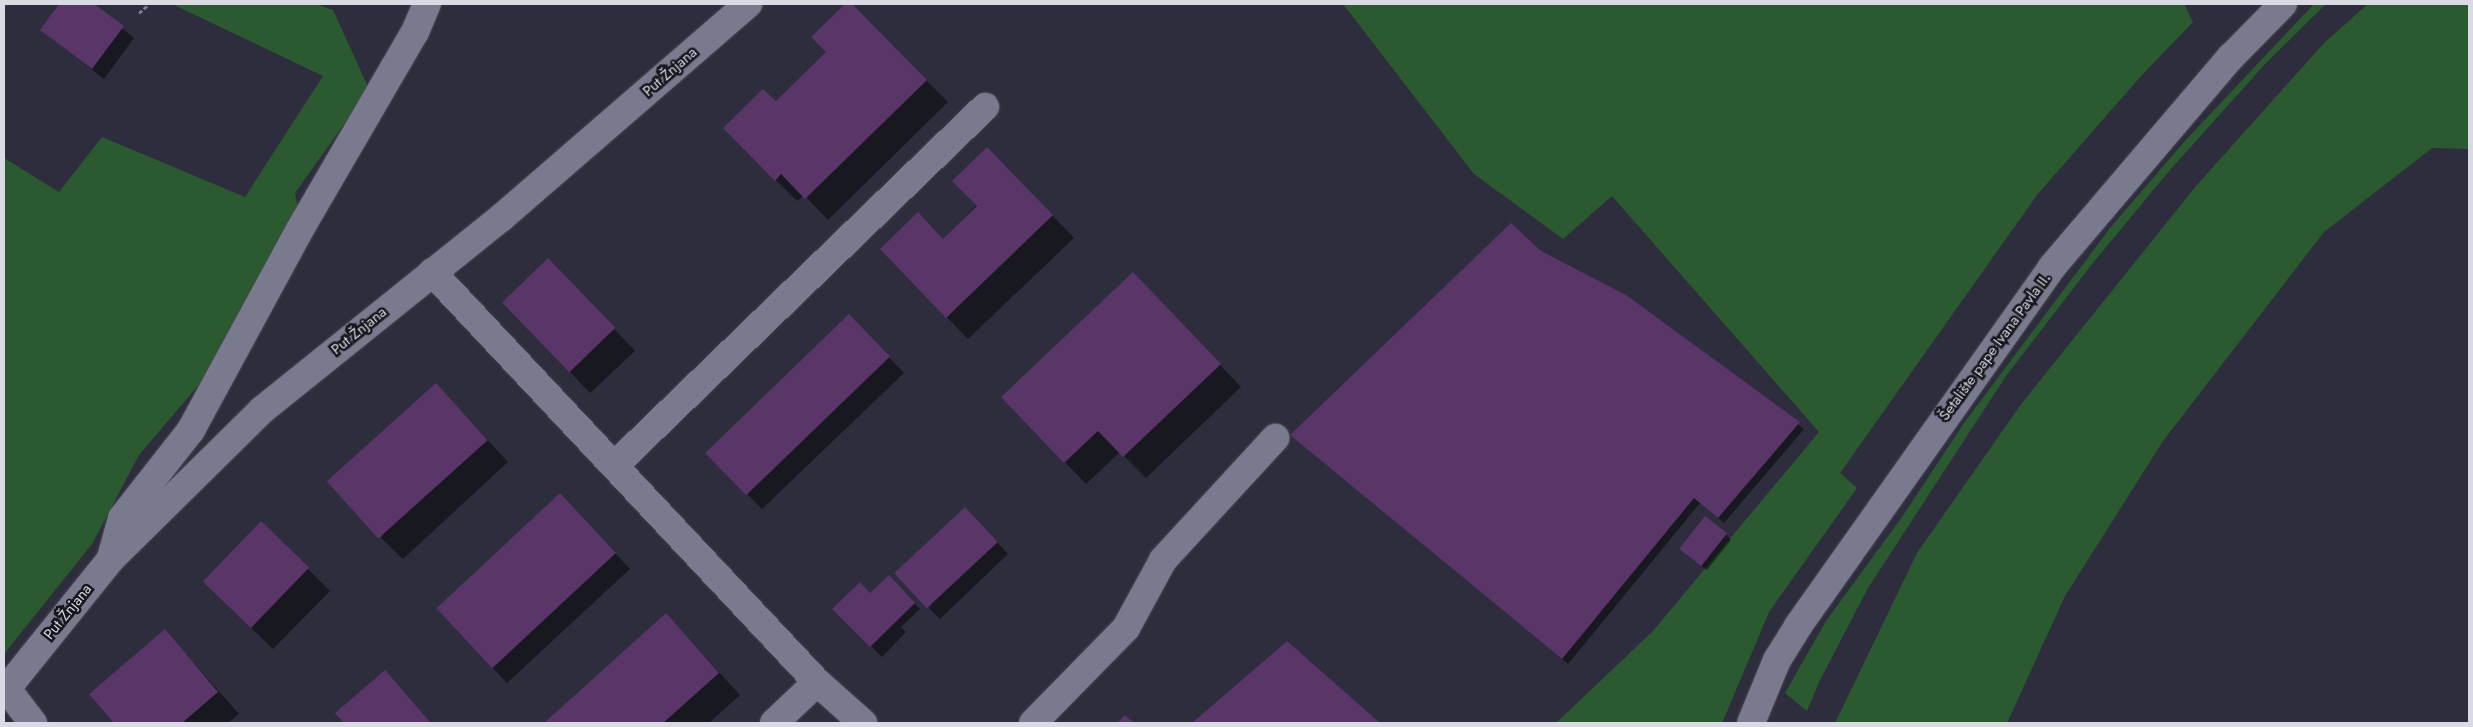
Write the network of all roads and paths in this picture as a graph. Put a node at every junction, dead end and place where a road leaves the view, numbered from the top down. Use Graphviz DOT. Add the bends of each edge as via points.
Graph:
graph roads {
  1 [pos="149,4"];
  2 [pos="427,4"];
  3 [pos="748,4"];
  4 [pos="2283,4"];
  5 [pos="139,13"];
  6 [pos="985,107"];
  7 [pos="432,272"];
  8 [pos="1275,438"];
  9 [pos="615,465"];
  10 [pos="111,559"];
  11 [pos="817,682"];
  12 [pos="5,691"];
  13 [pos="34,723"];
  14 [pos="774,723"];
  15 [pos="863,723"];
  16 [pos="1033,723"];
  17 [pos="1751,723"];
  1 -- 5 [label="path"];
  2 -- 10 [label="street" via="415,32 299,231 191,430 122,518"];
  3 -- 7 [label="street, Put Žnjana" via="501,218"];
  4 -- 17 [label="street, Šetalište pape Ivana Pavla II." via="2231,57 2052,267 1798,626 1777,660"];
  6 -- 9 [label="street"];
  7 -- 9 [label="street"];
  7 -- 10 [label="street, Put Žnjana" via="262,410"];
  8 -- 16 [label="street" via="1164,560 1126,628"];
  9 -- 11 [label="street"];
  10 -- 12 [label="street, Put Žnjana"];
  11 -- 14 [label="street"];
  11 -- 15 [label="street"];
  12 -- 13 [label="street"];
}
